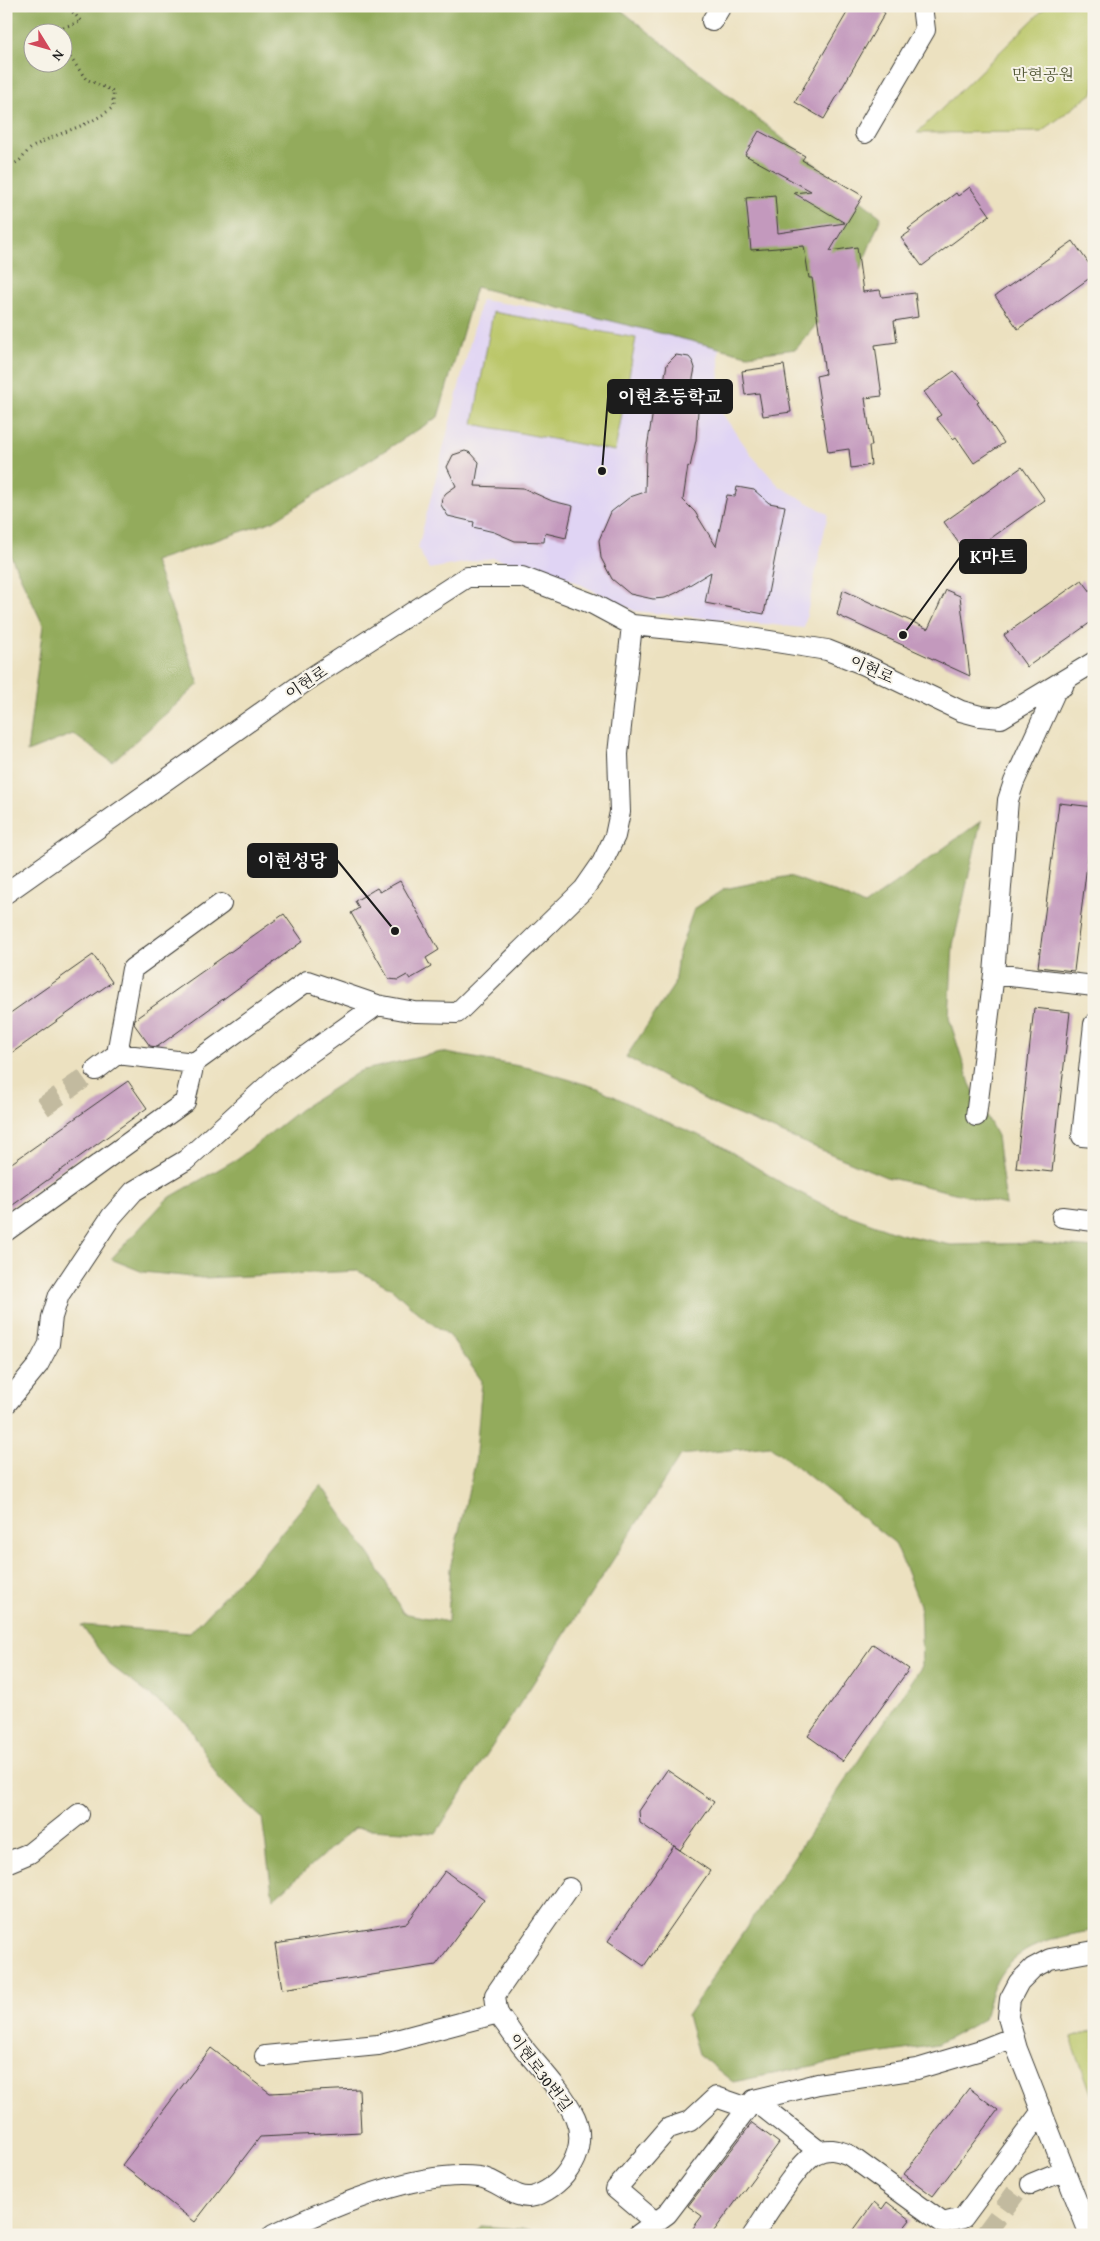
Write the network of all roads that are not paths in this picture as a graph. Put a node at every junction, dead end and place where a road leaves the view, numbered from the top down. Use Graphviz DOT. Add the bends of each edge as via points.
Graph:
graph roads {
  1 [pos="922,6"];
  2 [pos="865,133"];
  3 [pos="632,625"];
  4 [pos="1094,662"];
  5 [pos="1094,668"];
  6 [pos="6,893"];
  7 [pos="221,904"];
  8 [pos="994,974"];
  9 [pos="1094,986"];
  10 [pos="377,1004"];
  11 [pos="1094,1024"];
  12 [pos="1093,1047"];
  13 [pos="117,1054"];
  14 [pos="194,1063"];
  15 [pos="96,1070"];
  16 [pos="976,1116"];
  17 [pos="1094,1137"];
  18 [pos="1062,1217"];
  19 [pos="1094,1221"];
  20 [pos="6,1231"];
  21 [pos="6,1404"];
  22 [pos="79,1814"];
  23 [pos="6,1863"];
  24 [pos="569,1888"];
  25 [pos="1094,1951"];
  26 [pos="498,2013"];
  27 [pos="1016,2043"];
  28 [pos="265,2056"];
  29 [pos="751,2104"];
  30 [pos="1042,2111"];
  31 [pos="820,2152"];
  32 [pos="1065,2170"];
  33 [pos="1031,2184"];
  34 [pos="655,2222"];
  35 [pos="273,2235"];
  36 [pos="638,2235"];
  37 [pos="753,2235"];
  38 [pos="1090,2235"];
  1 -- 2 [label="street" via="925,30"];
  3 -- 4 [label="street, 이현로" via="731,634 827,650 961,711 1001,718"];
  3 -- 6 [label="street, 이현로" via="593,604 522,577 468,577 306,681"];
  3 -- 10 [label="street" via="618,754 620,812 615,836 584,889 457,1013 415,1012"];
  5 -- 8 [label="street" via="1056,690 1008,800"];
  7 -- 13 [label="street" via="132,969"];
  8 -- 9 [label="street"];
  8 -- 16 [label="street"];
  10 -- 14 [label="street" via="308,981"];
  10 -- 21 [label="street" via="279,1075 186,1160 134,1191 112,1216 59,1295 49,1344 38,1365"];
  11 -- 12 [label="street"];
  12 -- 17 [label="street" via="1082,1136"];
  13 -- 14 [label="street"];
  13 -- 15 [label="street"];
  14 -- 20 [label="street" via="185,1102"];
  18 -- 19 [label="street"];
  22 -- 23 [label="street" via="30,1853"];
  24 -- 26 [label="street" via="495,1995"];
  25 -- 27 [label="street" via="1050,1959 1033,1968 1019,1982 1010,1999 1008,2017"];
  26 -- 28 [label="street" via="378,2045"];
  26 -- 35 [label="street, 이현로30번길" via="575,2118 580,2146 568,2171 555,2185 534,2196 521,2196 480,2177 427,2178 326,2210"];
  27 -- 29 [label="street" via="917,2069 818,2084"];
  27 -- 30 [label="street"];
  29 -- 31 [label="street"];
  29 -- 34 [label="street" via="667,2214"];
  29 -- 34 [label="street" via="716,2097 690,2121 669,2128 616,2188"];
  30 -- 31 [label="street" via="963,2218 943,2223 850,2155 838,2150"];
  30 -- 32 [label="street"];
  31 -- 37 [label="street" via="804,2164"];
  32 -- 33 [label="street"];
  32 -- 38 [label="street"];
  34 -- 36 [label="street"];
}
